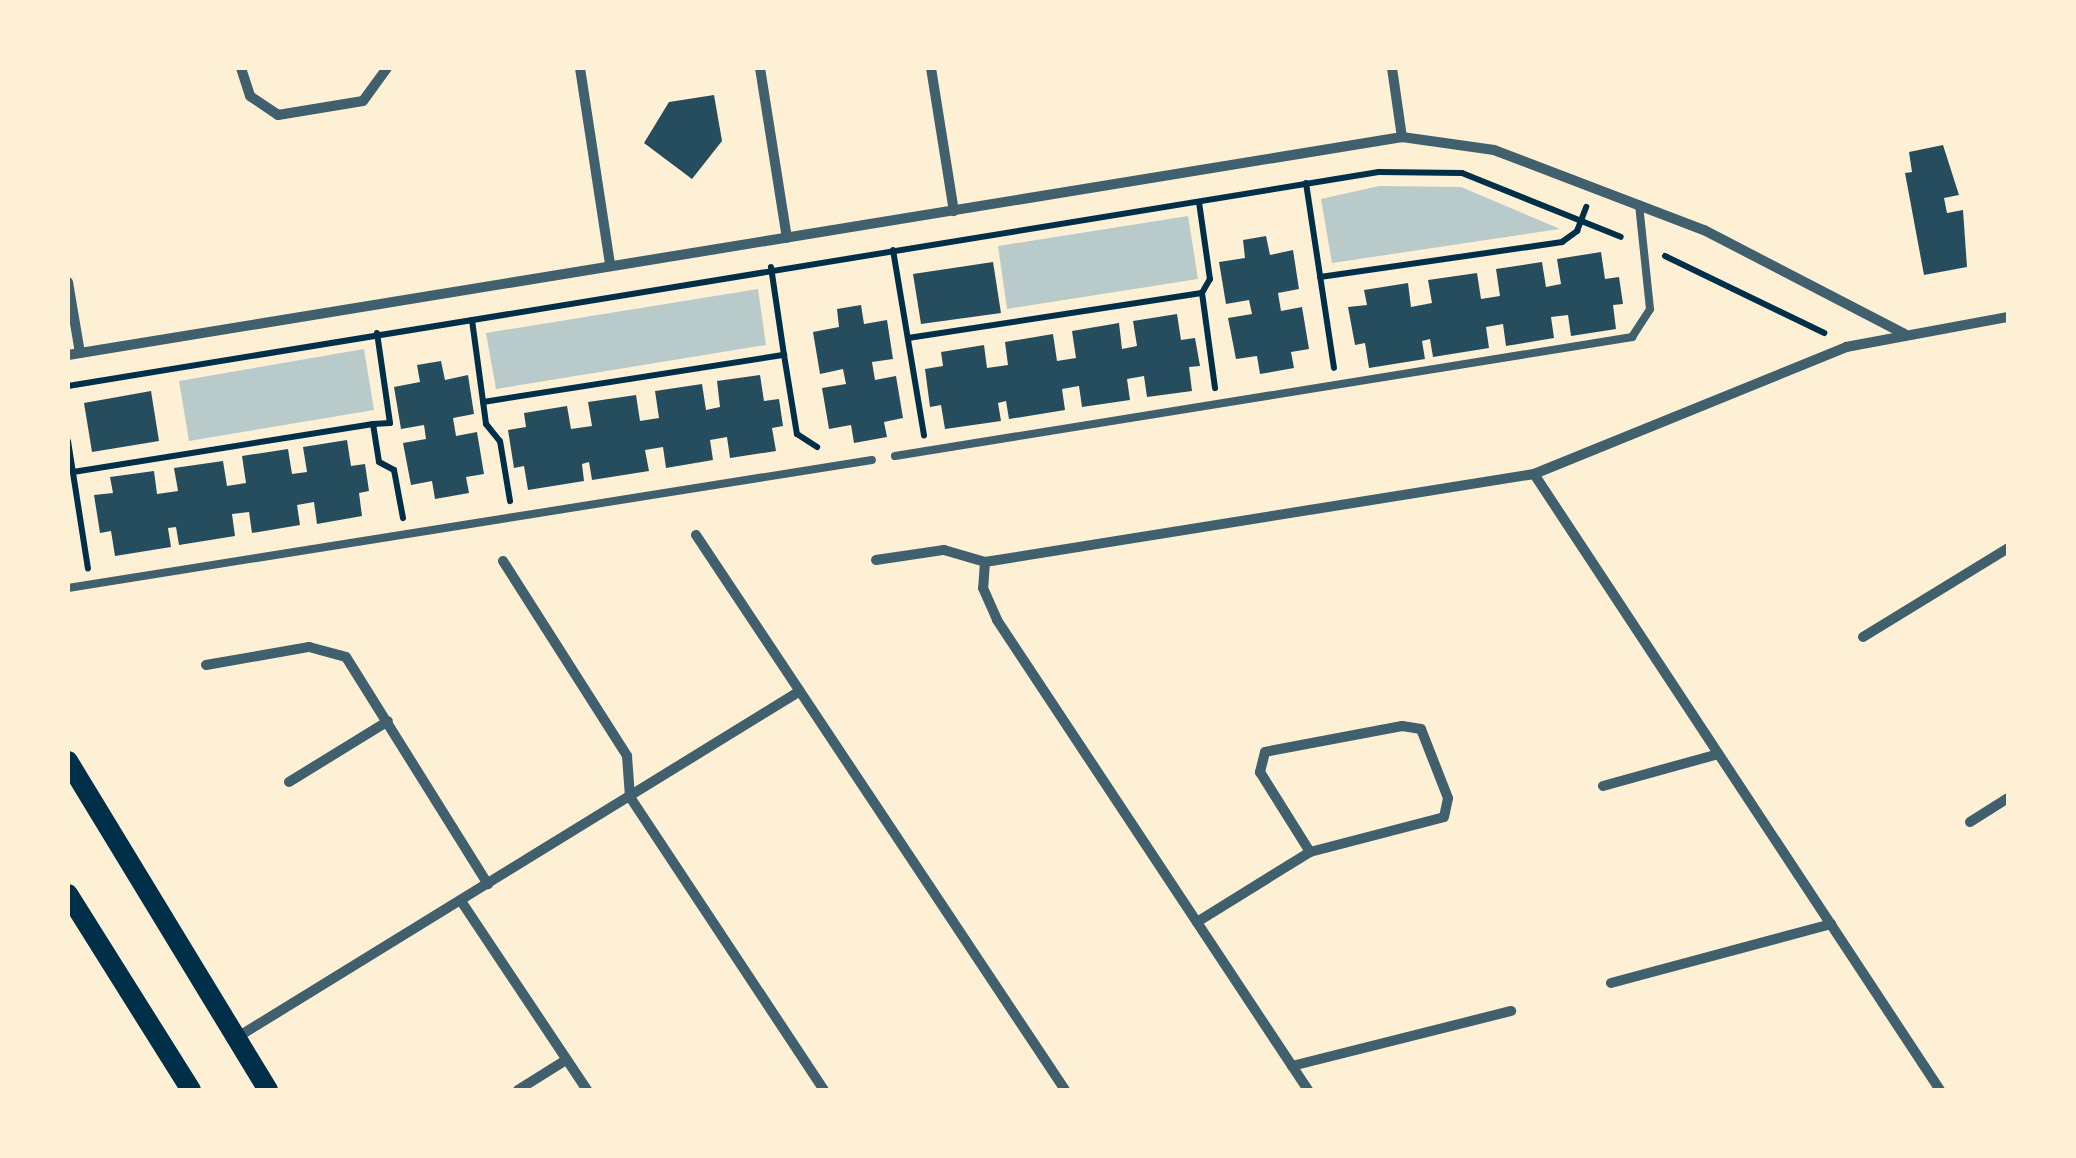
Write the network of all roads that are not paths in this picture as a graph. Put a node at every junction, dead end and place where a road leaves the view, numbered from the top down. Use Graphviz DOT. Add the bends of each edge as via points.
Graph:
graph roads {
  1 [pos="241,68"];
  2 [pos="387,68"];
  3 [pos="580,68"];
  4 [pos="760,68"];
  5 [pos="931,68"];
  6 [pos="1392,68"];
  7 [pos="1402,136"];
  8 [pos="1639,205"];
  9 [pos="954,210"];
  10 [pos="787,238"];
  11 [pos="610,265"];
  12 [pos="68,282"];
  13 [pos="2008,316"];
  14 [pos="1905,334"];
  15 [pos="80,353"];
  16 [pos="68,355"];
  17 [pos="894,456"];
  18 [pos="872,460"];
  19 [pos="1534,474"];
  20 [pos="696,535"];
  21 [pos="2008,548"];
  22 [pos="876,560"];
  23 [pos="503,561"];
  24 [pos="985,562"];
  25 [pos="68,588"];
  26 [pos="1863,638"];
  27 [pos="206,665"];
  28 [pos="800,691"];
  29 [pos="388,721"];
  30 [pos="1718,754"];
  31 [pos="68,761"];
  32 [pos="288,782"];
  33 [pos="1603,786"];
  34 [pos="630,797"];
  35 [pos="2008,798"];
  36 [pos="1970,822"];
  37 [pos="1310,852"];
  38 [pos="488,884"];
  39 [pos="68,894"];
  40 [pos="461,901"];
  41 [pos="1196,922"];
  42 [pos="1830,924"];
  43 [pos="1611,983"];
  44 [pos="1511,1010"];
  45 [pos="236,1038"];
  46 [pos="566,1060"];
  47 [pos="1292,1066"];
  48 [pos="190,1090"];
  49 [pos="268,1090"];
  50 [pos="518,1090"];
  51 [pos="586,1090"];
  52 [pos="824,1090"];
  53 [pos="1066,1090"];
  54 [pos="1308,1090"];
  55 [pos="1940,1090"];
  1 -- 2 [label="street" via="250,96 278,115 363,101"];
  3 -- 11 [label="street"];
  4 -- 10 [label="street"];
  5 -- 9 [label="street"];
  6 -- 7 [label="street"];
  7 -- 8 [label="street" via="1494,150"];
  7 -- 9 [label="street"];
  8 -- 14 [label="street" via="1704,230"];
  8 -- 17 [label="lane" via="1650,309 1632,337"];
  9 -- 10 [label="street"];
  10 -- 11 [label="street"];
  11 -- 15 [label="street"];
  12 -- 15 [label="street"];
  13 -- 14 [label="street"];
  14 -- 19 [label="street" via="1846,346"];
  15 -- 16 [label="street"];
  18 -- 25 [label="lane"];
  19 -- 24 [label="street"];
  19 -- 30 [label="street"];
  20 -- 28 [label="street"];
  21 -- 26 [label="street"];
  22 -- 24 [label="street" via="944,550"];
  23 -- 34 [label="street" via="627,756"];
  24 -- 41 [label="street" via="984,588 998,620"];
  27 -- 29 [label="street" via="309,647 335,651 355,666"];
  28 -- 34 [label="street"];
  28 -- 53 [label="street"];
  29 -- 32 [label="street"];
  29 -- 38 [label="street"];
  30 -- 33 [label="street"];
  30 -- 42 [label="street"];
  31 -- 45 [label="main road"];
  34 -- 38 [label="street"];
  34 -- 52 [label="street"];
  35 -- 36 [label="street"];
  37 -- 37 [label="street" via="1444,817 1448,798 1421,729 1402,726 1265,752 1260,772"];
  37 -- 41 [label="street"];
  38 -- 40 [label="street"];
  39 -- 48 [label="main road"];
  40 -- 45 [label="street"];
  40 -- 46 [label="street"];
  41 -- 47 [label="street"];
  42 -- 43 [label="street"];
  42 -- 55 [label="street"];
  44 -- 47 [label="street"];
  45 -- 49 [label="main road"];
  46 -- 50 [label="street"];
  46 -- 51 [label="street"];
  47 -- 54 [label="street"];
}
